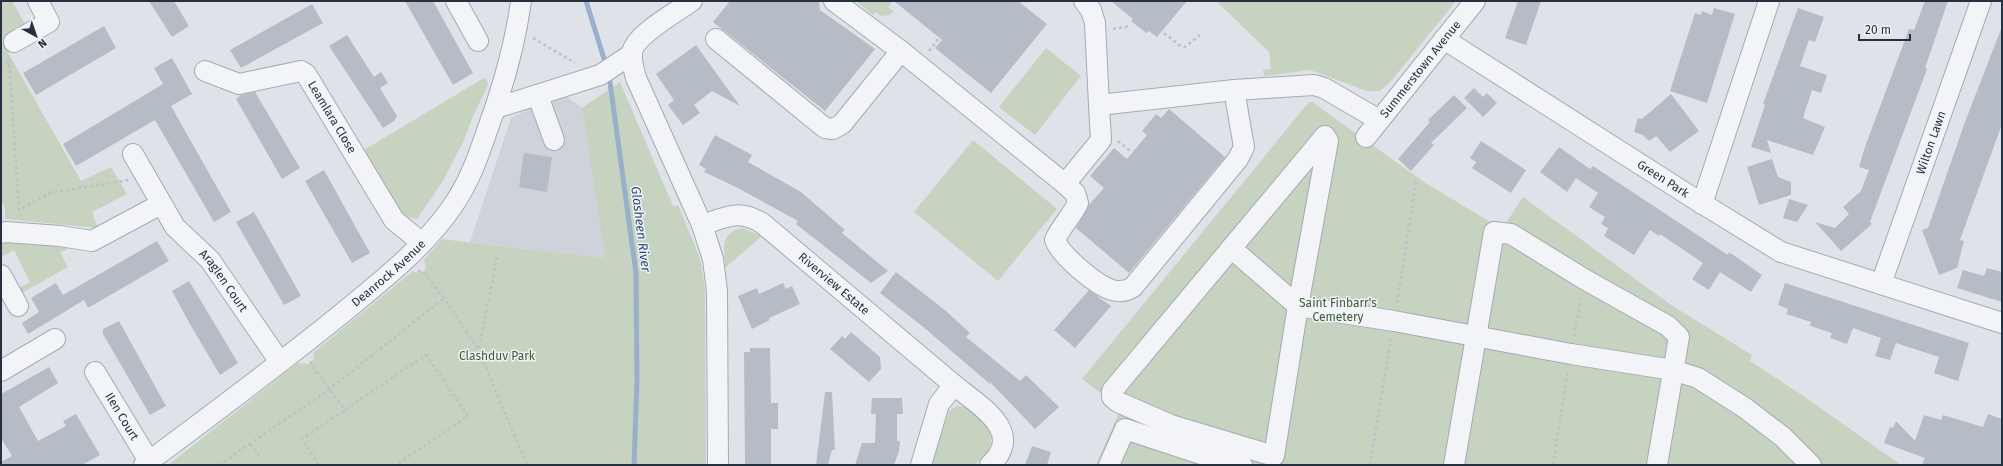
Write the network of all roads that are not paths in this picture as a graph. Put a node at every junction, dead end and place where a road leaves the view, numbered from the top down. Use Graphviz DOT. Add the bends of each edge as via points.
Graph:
graph roads {
  1 [pos="38,1"];
  2 [pos="456,1"];
  3 [pos="521,1"];
  4 [pos="692,1"];
  5 [pos="834,1"];
  6 [pos="1084,1"];
  7 [pos="1475,1"];
  8 [pos="1769,1"];
  9 [pos="1981,1"];
  10 [pos="716,39"];
  11 [pos="1444,39"];
  12 [pos="478,41"];
  13 [pos="14,42"];
  14 [pos="900,51"];
  15 [pos="625,58"];
  16 [pos="206,71"];
  17 [pos="1234,90"];
  18 [pos="538,96"];
  19 [pos="1099,105"];
  20 [pos="496,108"];
  21 [pos="1379,120"];
  22 [pos="1366,137"];
  23 [pos="554,140"];
  24 [pos="133,154"];
  25 [pos="1065,184"];
  26 [pos="161,204"];
  27 [pos="1702,204"];
  28 [pos="702,225"];
  29 [pos="1,233"];
  30 [pos="422,243"];
  31 [pos="1231,248"];
  32 [pos="1,275"];
  33 [pos="1881,284"];
  34 [pos="18,306"];
  35 [pos="1298,306"];
  36 [pos="2002,323"];
  37 [pos="1476,336"];
  38 [pos="55,339"];
  39 [pos="280,362"];
  40 [pos="1673,370"];
  41 [pos="1,371"];
  42 [pos="95,372"];
  43 [pos="954,385"];
  44 [pos="1274,461"];
  45 [pos="146,463"];
  46 [pos="718,465"];
  47 [pos="921,465"];
  48 [pos="990,465"];
  49 [pos="1109,465"];
  50 [pos="1242,465"];
  51 [pos="1454,465"];
  52 [pos="1657,465"];
  53 [pos="1811,465"];
  1 -- 13 [label="street" via="49,22"];
  2 -- 12 [label="street"];
  3 -- 20 [label="street, Deanrock Avenue" via="517,29"];
  4 -- 15 [label="street" via="644,35"];
  5 -- 14 [label="street"];
  6 -- 19 [label="street" via="1091,10 1095,23"];
  7 -- 11 [label="street, Summerstown Avenue"];
  8 -- 27 [label="street, Green Park"];
  9 -- 33 [label="street, Wilton Lawn"];
  10 -- 14 [label="street" via="825,128 834,128 842,124"];
  11 -- 21 [label="street, Summerstown Avenue"];
  11 -- 27 [label="street, Green Park"];
  14 -- 25 [label="street"];
  15 -- 18 [label="street" via="600,75"];
  15 -- 28 [label="street"];
  16 -- 30 [label="street, Leamlara Close" via="239,84 301,71 306,74 394,220"];
  17 -- 19 [label="street"];
  17 -- 21 [label="street" via="1314,85 1324,88"];
  17 -- 25 [label="street" via="1244,147 1241,153 1133,287 1113,291 1089,276 1058,247 1055,240 1058,232 1078,202 1075,193"];
  18 -- 20 [label="street"];
  18 -- 23 [label="street"];
  19 -- 25 [label="street" via="1101,140"];
  20 -- 30 [label="street, Deanrock Avenue" via="477,162 466,183 452,207"];
  21 -- 22 [label="street, Summerstown Avenue"];
  24 -- 26 [label="street, Araglen Court"];
  26 -- 29 [label="street" via="92,241 60,236"];
  26 -- 39 [label="street, Araglen Court" via="175,227 210,260"];
  27 -- 33 [label="street" via="1783,253"];
  28 -- 43 [label="street, Riverview Estate" via="744,214 762,223"];
  28 -- 46 [label="street" via="716,275"];
  30 -- 39 [label="street, Deanrock Avenue" via="397,267"];
  31 -- 35 [label="street"];
  31 -- 35 [label="street" via="1322,138 1327,138"];
  31 -- 44 [label="street" via="1112,391 1112,397 1138,412"];
  32 -- 34 [label="street"];
  33 -- 36 [label="street"];
  35 -- 37 [label="street"];
  35 -- 44 [label="street"];
  37 -- 40 [label="street"];
  37 -- 40 [label="street" via="1494,232 1511,234 1668,326 1679,337"];
  37 -- 51 [label="street"];
  38 -- 41 [label="street"];
  39 -- 45 [label="street, Deanrock Avenue"];
  40 -- 52 [label="street"];
  40 -- 53 [label="street" via="1698,378 1745,408 1783,437"];
  42 -- 45 [label="street, Ilen Court"];
  43 -- 47 [label="street" via="939,404"];
  43 -- 48 [label="street, Riverview Estate" via="992,416 1002,430 1001,447"];
  49 -- 50 [label="street" via="1125,429"];
}
